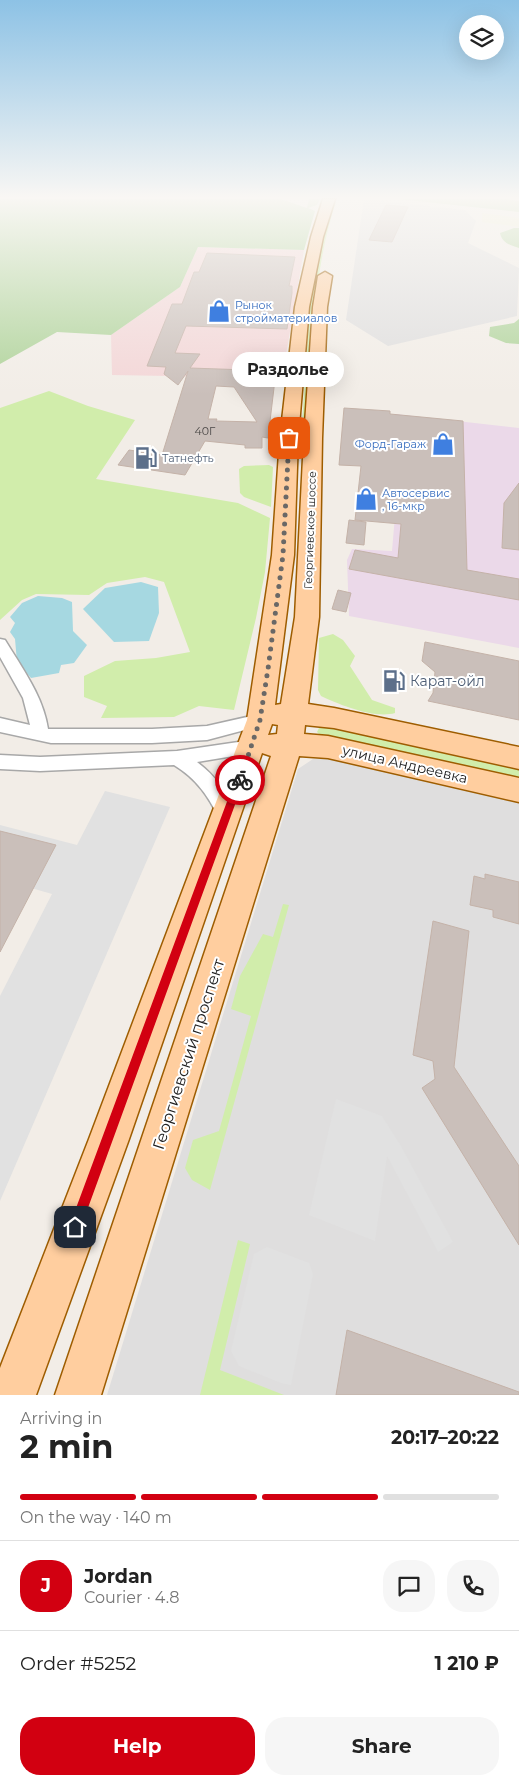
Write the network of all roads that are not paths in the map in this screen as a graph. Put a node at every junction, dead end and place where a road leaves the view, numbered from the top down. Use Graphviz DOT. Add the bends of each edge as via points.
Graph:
graph roads {
  1 [pos="311,264"];
  2 [pos="327,264"];
  3 [pos="301,438"];
  4 [pos="0,644"];
  5 [pos="0,725"];
  6 [pos="274,731"];
  7 [pos="40,734"];
  8 [pos="176,758"];
  9 [pos="519,758"];
  10 [pos="0,762"];
  11 [pos="519,790"];
  12 [pos="227,814"];
  13 [pos="13,1395"];
  14 [pos="78,1395"];
  1 -- 3 [label="main road, Георгиевское шоссе" via="302,307"];
  2 -- 3 [label="main road, Георгиевское шоссе"];
  3 -- 6 [label="main road, Георгиевское шоссе" via="283,555"];
  3 -- 6 [label="main road, Георгиевское шоссе" via="307,617"];
  4 -- 7 [label="street" via="29,694 39,719"];
  5 -- 7 [label="street"];
  6 -- 7 [label="street" via="161,736"];
  6 -- 8 [label="street"];
  6 -- 9 [label="main road" via="334,718"];
  6 -- 11 [label="main road, улица Андреевка" via="328,747"];
  6 -- 12 [label="main road"];
  6 -- 14 [label="main road, Георгиевский проспект"];
  8 -- 10 [label="street" via="40,764"];
  8 -- 12 [label="street" via="210,783"];
  12 -- 13 [label="main road"];
}
